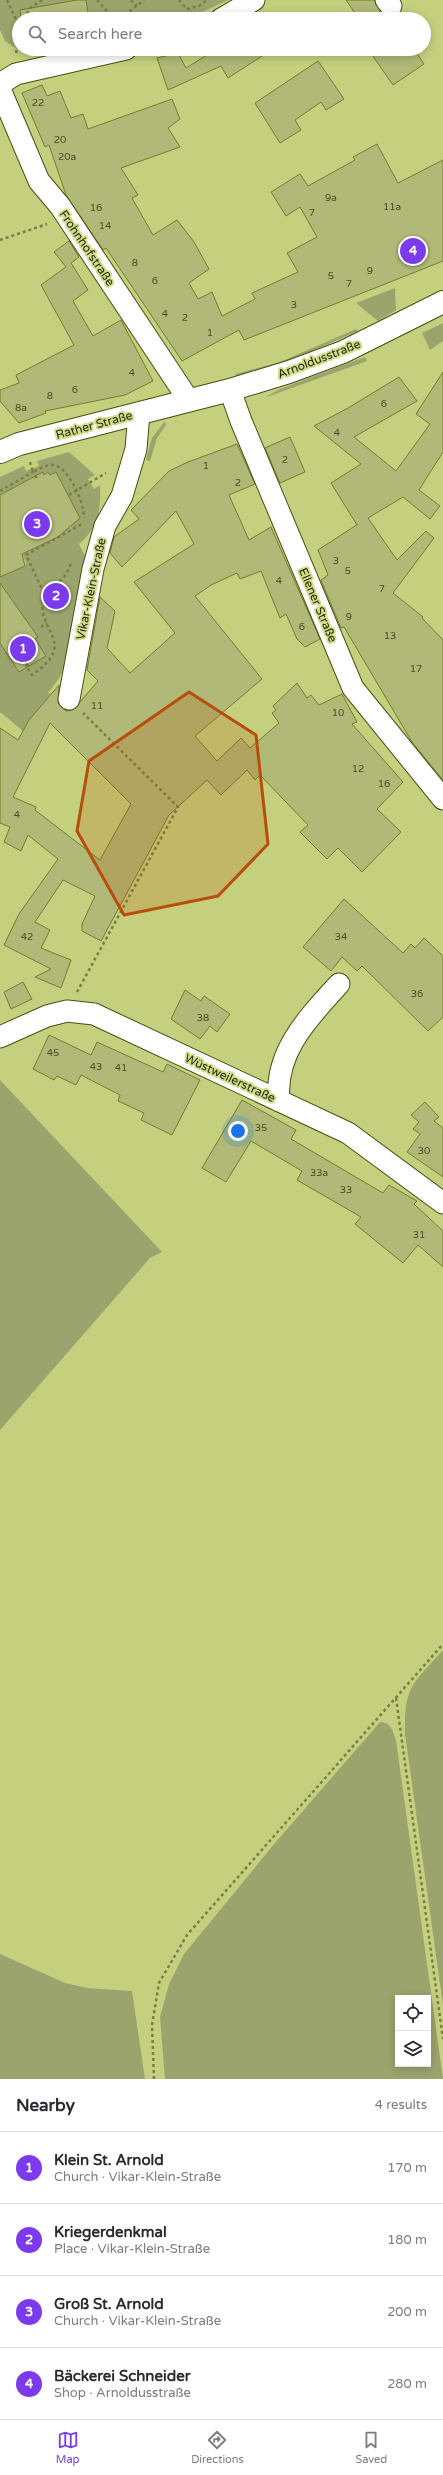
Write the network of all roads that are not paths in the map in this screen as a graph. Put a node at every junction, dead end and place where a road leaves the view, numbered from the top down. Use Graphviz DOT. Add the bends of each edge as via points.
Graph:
graph roads {
  1 [pos="254,0"];
  2 [pos="233,12"];
  3 [pos="95,56"];
  4 [pos="0,84"];
  5 [pos="0,89"];
  6 [pos="443,302"];
  7 [pos="230,390"];
  8 [pos="188,399"];
  9 [pos="138,413"];
  10 [pos="0,452"];
  11 [pos="69,699"];
  12 [pos="443,799"];
  13 [pos="339,984"];
  14 [pos="0,1037"];
  15 [pos="279,1101"];
  16 [pos="443,1203"];
  1 -- 2 [label="street"];
  3 -- 4 [label="street" via="16,74"];
  5 -- 8 [label="street, Frohnhofstraße" via="39,181 67,217"];
  6 -- 7 [label="main road, Arnoldusstraße" via="343,352"];
  7 -- 8 [label="main road, Arnoldusstraße"];
  7 -- 12 [label="street, Ellener Straße" via="353,688"];
  8 -- 9 [label="main road, Rather Straße"];
  9 -- 10 [label="main road, Rather Straße" via="19,444"];
  9 -- 11 [label="street, Vikar-Klein-Straße" via="136,449 122,496 106,526 93,569"];
  13 -- 15 [label="street" via="295,1035 282,1065 278,1088"];
  14 -- 15 [label="street, Wüstweilerstraße" via="47,1016 67,1012 94,1014"];
  15 -- 16 [label="street, Wüstweilerstraße" via="348,1133"];
}
